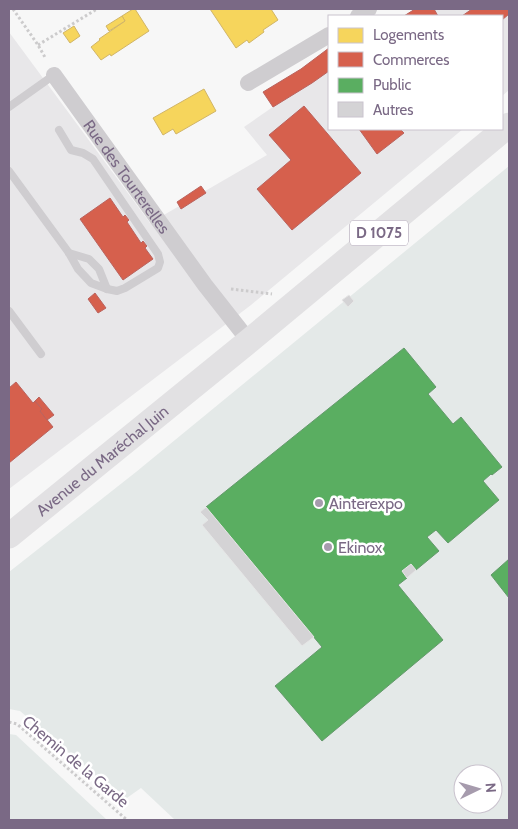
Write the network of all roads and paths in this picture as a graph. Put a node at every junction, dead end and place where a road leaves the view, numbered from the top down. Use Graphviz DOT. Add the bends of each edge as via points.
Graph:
graph roads {
  1 [pos="13,9"];
  2 [pos="97,9"];
  3 [pos="328,36"];
  4 [pos="38,46"];
  5 [pos="54,75"];
  6 [pos="248,82"];
  7 [pos="9,107"];
  8 [pos="60,130"];
  9 [pos="503,130"];
  10 [pos="9,171"];
  11 [pos="68,253"];
  12 [pos="205,285"];
  13 [pos="108,289"];
  14 [pos="273,294"];
  15 [pos="9,311"];
  16 [pos="19,324"];
  17 [pos="9,327"];
  18 [pos="249,340"];
  19 [pos="41,354"];
  20 [pos="9,536"];
  21 [pos="9,722"];
  22 [pos="127,820"];
  1 -- 4 [label="path"];
  2 -- 4 [label="path"];
  3 -- 6 [label="street"];
  4 -- 5 [label="path"];
  5 -- 7 [label="lane"];
  5 -- 12 [label="street, Rue des Tourterelles"];
  8 -- 13 [label="lane" via="71,150 93,159 158,254 158,268 125,288 117,291"];
  9 -- 18 [label="main road, D 1075"];
  10 -- 11 [label="lane"];
  11 -- 13 [label="lane" via="91,283"];
  11 -- 13 [label="lane" via="89,259 99,269"];
  12 -- 14 [label="path"];
  12 -- 18 [label="street, Rue des Tourterelles"];
  15 -- 16 [label="lane"];
  16 -- 17 [label="lane"];
  16 -- 19 [label="lane"];
  18 -- 20 [label="main road, Avenue du Maréchal Juin / D 1075"];
  21 -- 22 [label="path, Chemin de la Garde" via="17,724"];
}
